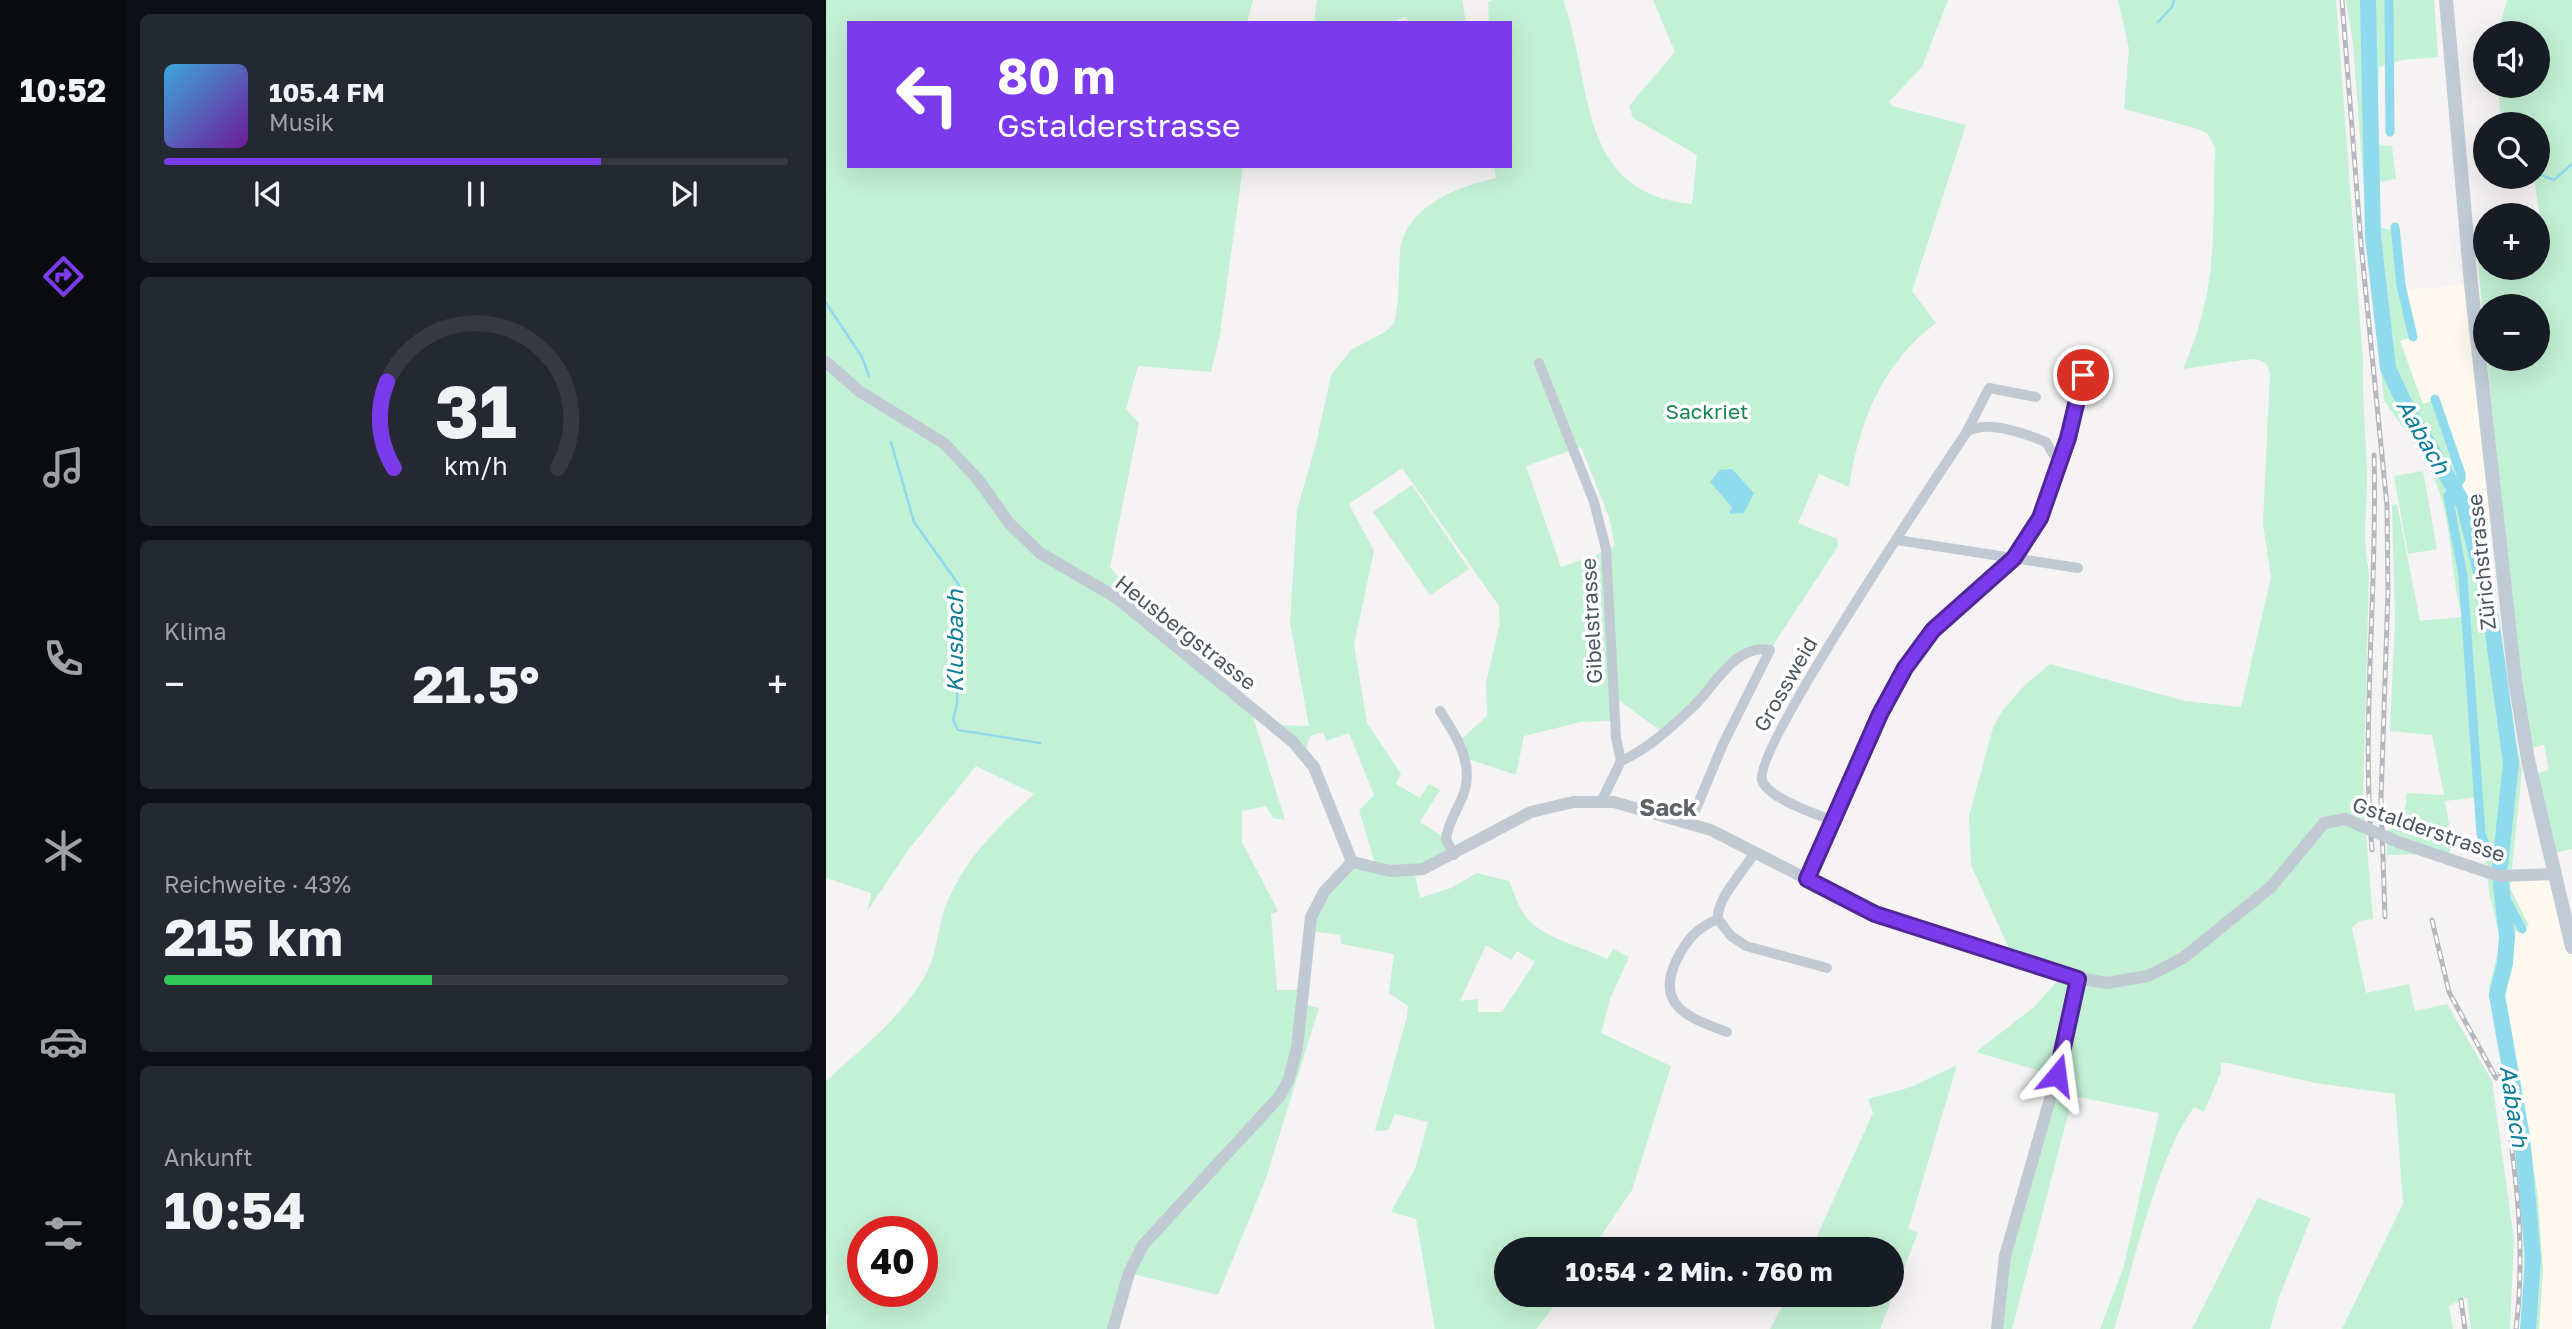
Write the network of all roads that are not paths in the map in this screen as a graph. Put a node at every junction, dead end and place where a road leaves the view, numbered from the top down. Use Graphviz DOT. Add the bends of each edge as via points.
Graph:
graph roads {
  1 [pos="2446,0"];
  2 [pos="826,362"];
  3 [pos="1539,363"];
  4 [pos="2083,375"];
  5 [pos="2036,397"];
  6 [pos="1966,433"];
  7 [pos="2057,462"];
  8 [pos="1897,540"];
  9 [pos="2014,558"];
  10 [pos="2078,568"];
  11 [pos="1440,711"];
  12 [pos="1621,761"];
  13 [pos="1602,800"];
  14 [pos="1834,821"];
  15 [pos="1690,823"];
  16 [pos="1755,852"];
  17 [pos="1454,855"];
  18 [pos="1352,862"];
  19 [pos="2556,874"];
  20 [pos="1807,879"];
  21 [pos="1718,919"];
  22 [pos="2572,947"];
  23 [pos="1827,968"];
  24 [pos="2078,979"];
  25 [pos="1727,1032"];
  26 [pos="1113,1329"];
  27 [pos="1997,1329"];
  1 -- 19 [label="main road, Zürichstrasse" via="2508,627 2527,754"];
  2 -- 18 [label="street, Heusbergstrasse" via="859,391 946,443 1009,523 1040,553 1117,598 1293,742 1318,775"];
  3 -- 12 [label="street, Gibelstrasse" via="1594,502 1606,549"];
  4 -- 7 [label="street" via="2068,438"];
  5 -- 6 [label="street, Grossweid" via="1989,388"];
  6 -- 7 [label="street" via="1989,427 2038,439 2052,448"];
  6 -- 8 [label="street, Grossweid"];
  7 -- 9 [label="street" via="2046,505"];
  8 -- 9 [label="street"];
  8 -- 14 [label="street, Grossweid" via="1804,687 1761,772 1768,791"];
  9 -- 10 [label="street"];
  9 -- 14 [label="street" via="1943,620 1913,655 1880,714"];
  11 -- 17 [label="street" via="1465,758 1467,782 1446,839"];
  12 -- 13 [label="street"];
  12 -- 15 [label="street" via="1680,719 1738,659 1756,650 1770,650"];
  13 -- 15 [label="street, Gstalderstrasse"];
  13 -- 17 [label="street, Gstalderstrasse" via="1531,812"];
  14 -- 20 [label="street"];
  15 -- 16 [label="street, Gstalderstrasse"];
  16 -- 20 [label="street, Gstalderstrasse"];
  16 -- 21 [label="street" via="1721,900"];
  17 -- 18 [label="street, Gstalderstrasse" via="1414,870 1391,871"];
  18 -- 26 [label="street" via="1324,892 1311,918 1297,1048 1280,1097 1143,1245 1129,1273"];
  19 -- 22 [label="main road, Zürichstrasse"];
  19 -- 24 [label="street, Gstalderstrasse, bridge" via="2499,876 2345,819 2324,823 2271,887 2183,958 2162,970 2120,982"];
  20 -- 24 [label="street, Gstalderstrasse" via="1882,916"];
  21 -- 23 [label="street" via="1746,946"];
  21 -- 25 [label="street" via="1689,937 1670,974 1668,989 1688,1016"];
  24 -- 27 [label="street" via="2065,1047 2005,1256"];
}
